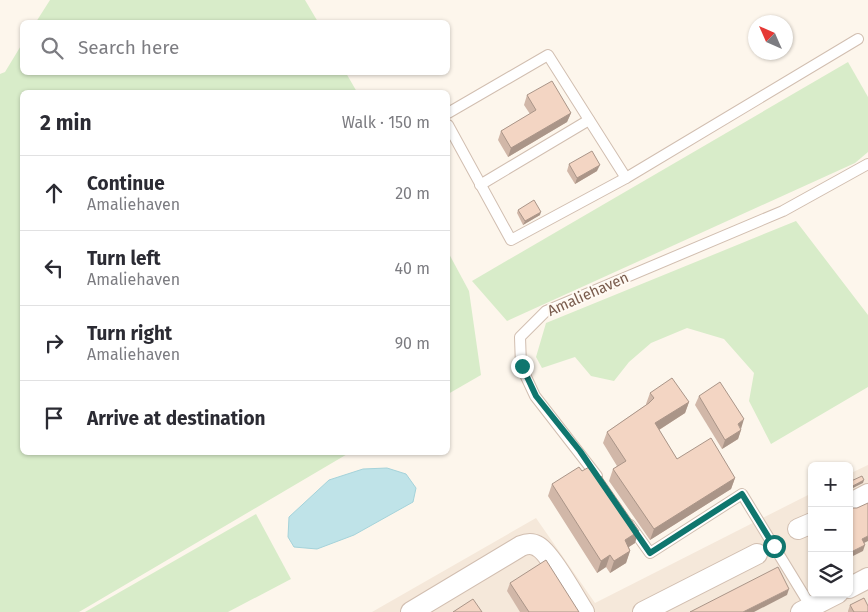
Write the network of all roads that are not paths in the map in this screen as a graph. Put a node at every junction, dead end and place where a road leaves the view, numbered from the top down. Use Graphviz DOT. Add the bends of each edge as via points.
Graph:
graph roads {
  1 [pos="858,39"];
  2 [pos="450,112"];
  3 [pos="589,120"];
  4 [pos="450,129"];
  5 [pos="868,164"];
  6 [pos="626,178"];
  7 [pos="480,184"];
  8 [pos="602,483"];
  9 [pos="868,494"];
  10 [pos="853,502"];
  11 [pos="623,514"];
  12 [pos="757,554"];
  13 [pos="868,578"];
  14 [pos="853,586"];
  15 [pos="830,597"];
  16 [pos="806,609"];
  17 [pos="411,612"];
  18 [pos="584,612"];
  19 [pos="643,612"];
  1 -- 6 [label="lane"];
  2 -- 3 [label="lane" via="548,55"];
  3 -- 6 [label="lane"];
  3 -- 7 [label="lane"];
  4 -- 7 [label="lane"];
  5 -- 8 [label="lane, Amaliehaven" via="782,211 546,311 520,336 522,366 536,396"];
  6 -- 7 [label="lane" via="511,240"];
  9 -- 10 [label="street"];
  11 -- 16 [label="lane" via="650,553 742,494"];
  12 -- 19 [label="street"];
  13 -- 14 [label="street"];
  15 -- 16 [label="street"];
  17 -- 18 [label="street" via="521,546 532,544 548,557"];
}
